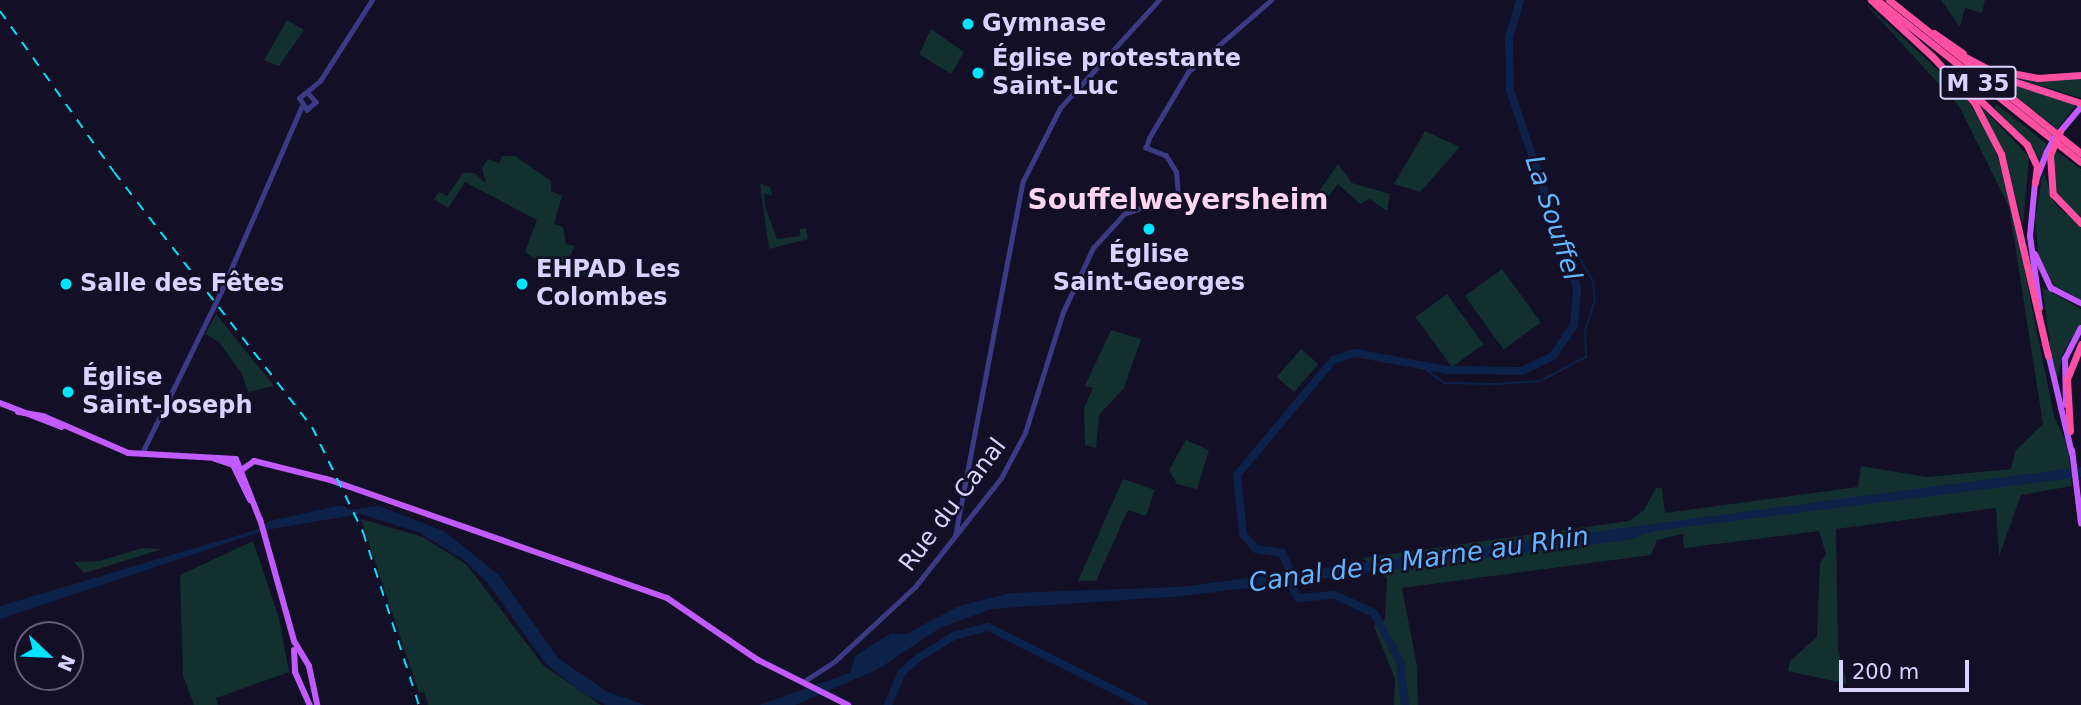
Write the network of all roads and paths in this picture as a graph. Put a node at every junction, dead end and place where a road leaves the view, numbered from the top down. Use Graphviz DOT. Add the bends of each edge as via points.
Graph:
graph roads {
  1 [pos="372,0"];
  2 [pos="1159,0"];
  3 [pos="1271,0"];
  4 [pos="1871,0"];
  5 [pos="1877,0"];
  6 [pos="1890,0"];
  7 [pos="1934,33"];
  8 [pos="1932,56"];
  9 [pos="2081,75"];
  10 [pos="320,81"];
  11 [pos="308,93"];
  12 [pos="314,96"];
  13 [pos="2080,107"];
  14 [pos="304,109"];
  15 [pos="2060,132"];
  16 [pos="2081,153"];
  17 [pos="2049,154"];
  18 [pos="2081,162"];
  19 [pos="2035,183"];
  20 [pos="2031,217"];
  21 [pos="2081,223"];
  22 [pos="2081,303"];
  23 [pos="2081,328"];
  24 [pos="2081,344"];
  25 [pos="2048,356"];
  26 [pos="0,403"];
  27 [pos="2070,431"];
  28 [pos="141,454"];
  29 [pos="2072,457"];
  30 [pos="242,470"];
  31 [pos="2081,523"];
  32 [pos="956,536"];
  33 [pos="301,662"];
  34 [pos="304,675"];
  35 [pos="802,682"];
  36 [pos="310,705"];
  37 [pos="317,705"];
  38 [pos="848,705"];
  1 -- 10 [label="street"];
  2 -- 32 [label="street" via="1060,108 1018,197"];
  3 -- 32 [label="street, Rue du Canal" via="1188,72 1146,148 1166,156 1176,172 1178,195 1124,214 1105,230 1067,302 1019,449"];
  4 -- 8 [label="highway"];
  5 -- 18 [label="highway, M 35"];
  6 -- 7 [label="highway"];
  6 -- 16 [label="highway, M 35"];
  7 -- 9 [label="highway" via="1974,60 2011,74"];
  7 -- 13 [label="highway" via="1993,73"];
  8 -- 19 [label="highway" via="2022,139 2036,162"];
  8 -- 25 [label="highway" via="1974,102 2001,154"];
  10 -- 11 [label="street"];
  10 -- 12 [label="street"];
  11 -- 12 [label="street"];
  11 -- 14 [label="street" via="299,98"];
  12 -- 14 [label="street" via="315,106"];
  13 -- 15 [label="main road, bridge"];
  14 -- 28 [label="street"];
  15 -- 17 [label="highway, bridge"];
  17 -- 19 [label="main road"];
  17 -- 21 [label="highway" via="2053,194"];
  19 -- 20 [label="main road"];
  20 -- 22 [label="main road" via="2042,275 2058,294"];
  20 -- 25 [label="main road" via="2031,251"];
  23 -- 27 [label="main road" via="2063,370"];
  24 -- 27 [label="highway" via="2067,379"];
  25 -- 29 [label="main road"];
  26 -- 28 [label="main road"];
  27 -- 29 [label="main road"];
  28 -- 30 [label="main road" via="208,456"];
  29 -- 31 [label="main road"];
  30 -- 33 [label="main road"];
  30 -- 35 [label="main road" via="263,463 450,520 667,598 758,660"];
  32 -- 35 [label="street, Rue du Canal" via="915,587 835,661"];
  33 -- 34 [label="main road"];
  33 -- 34 [label="main road" via="295,672"];
  34 -- 36 [label="main road"];
  34 -- 37 [label="main road"];
  35 -- 38 [label="main road"];
}
